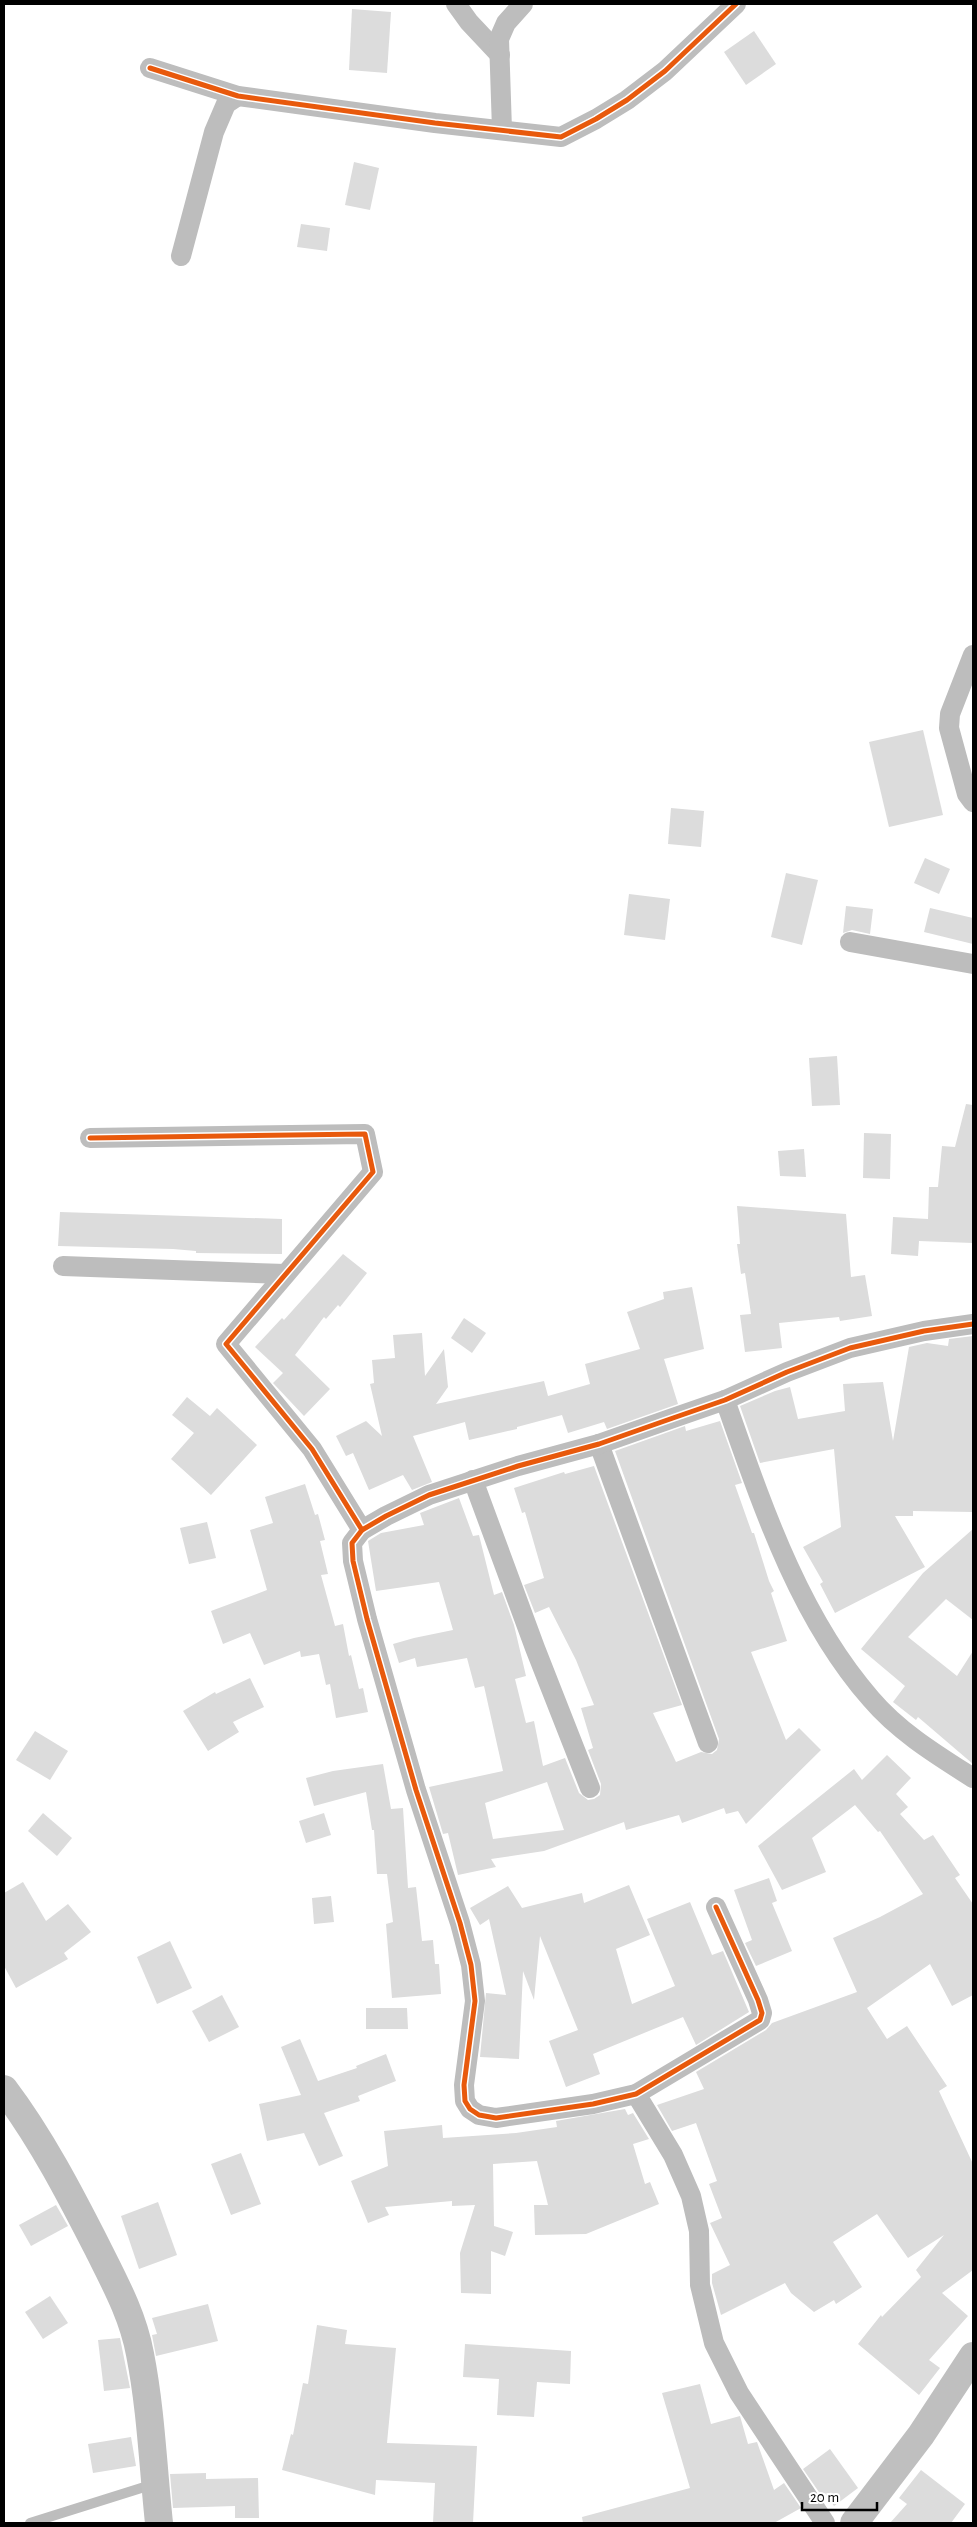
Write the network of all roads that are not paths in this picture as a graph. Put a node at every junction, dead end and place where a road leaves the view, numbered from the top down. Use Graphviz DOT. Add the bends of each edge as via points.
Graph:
graph roads {
  1 [pos="456,4"];
  2 [pos="523,4"];
  3 [pos="736,4"];
  4 [pos="500,55"];
  5 [pos="150,68"];
  6 [pos="238,96"];
  7 [pos="502,130"];
  8 [pos="181,256"];
  9 [pos="973,656"];
  10 [pos="973,802"];
  11 [pos="850,942"];
  12 [pos="973,964"];
  13 [pos="90,1138"];
  14 [pos="63,1266"];
  15 [pos="285,1274"];
  16 [pos="973,1324"];
  17 [pos="725,1400"];
  18 [pos="599,1444"];
  19 [pos="473,1480"];
  20 [pos="362,1530"];
  21 [pos="708,1744"];
  22 [pos="973,1778"];
  23 [pos="590,1788"];
  24 [pos="716,1907"];
  25 [pos="4,2089"];
  26 [pos="636,2094"];
  27 [pos="973,2356"];
  28 [pos="155,2484"];
  29 [pos="30,2523"];
  30 [pos="159,2523"];
  31 [pos="824,2523"];
  32 [pos="854,2523"];
  1 -- 4 [label="street"];
  2 -- 4 [label="street" via="506,24 499,39"];
  3 -- 7 [label="street" via="665,71 596,119 561,137"];
  4 -- 7 [label="street"];
  5 -- 6 [label="street"];
  6 -- 7 [label="street" via="435,124"];
  6 -- 8 [label="street" via="226,104 214,132"];
  9 -- 10 [label="street" via="950,714 949,728 967,794"];
  11 -- 12 [label="street"];
  13 -- 15 [label="street" via="365,1134 372,1172"];
  14 -- 15 [label="street"];
  15 -- 20 [label="street" via="226,1344 312,1449"];
  16 -- 17 [label="street" via="924,1331 850,1348"];
  17 -- 18 [label="street"];
  17 -- 22 [label="street" via="747,1467 786,1559 840,1658 871,1700 895,1722 924,1746"];
  18 -- 19 [label="street"];
  18 -- 21 [label="street"];
  19 -- 20 [label="street" via="429,1495"];
  19 -- 23 [label="street"];
  20 -- 26 [label="street" via="352,1543 353,1561 416,1790 471,1965 475,2001 464,2085 465,2101 479,2115 496,2118 593,2104"];
  24 -- 26 [label="street" via="758,2000 762,2014 760,2020"];
  25 -- 28 [label="street" via="78,2210 130,2316 140,2354 150,2420"];
  26 -- 31 [label="street" via="673,2155 690,2196 699,2230 700,2285 714,2343 739,2393"];
  27 -- 32 [label="street" via="921,2435"];
  28 -- 29 [label="lane"];
  28 -- 30 [label="street"];
}
